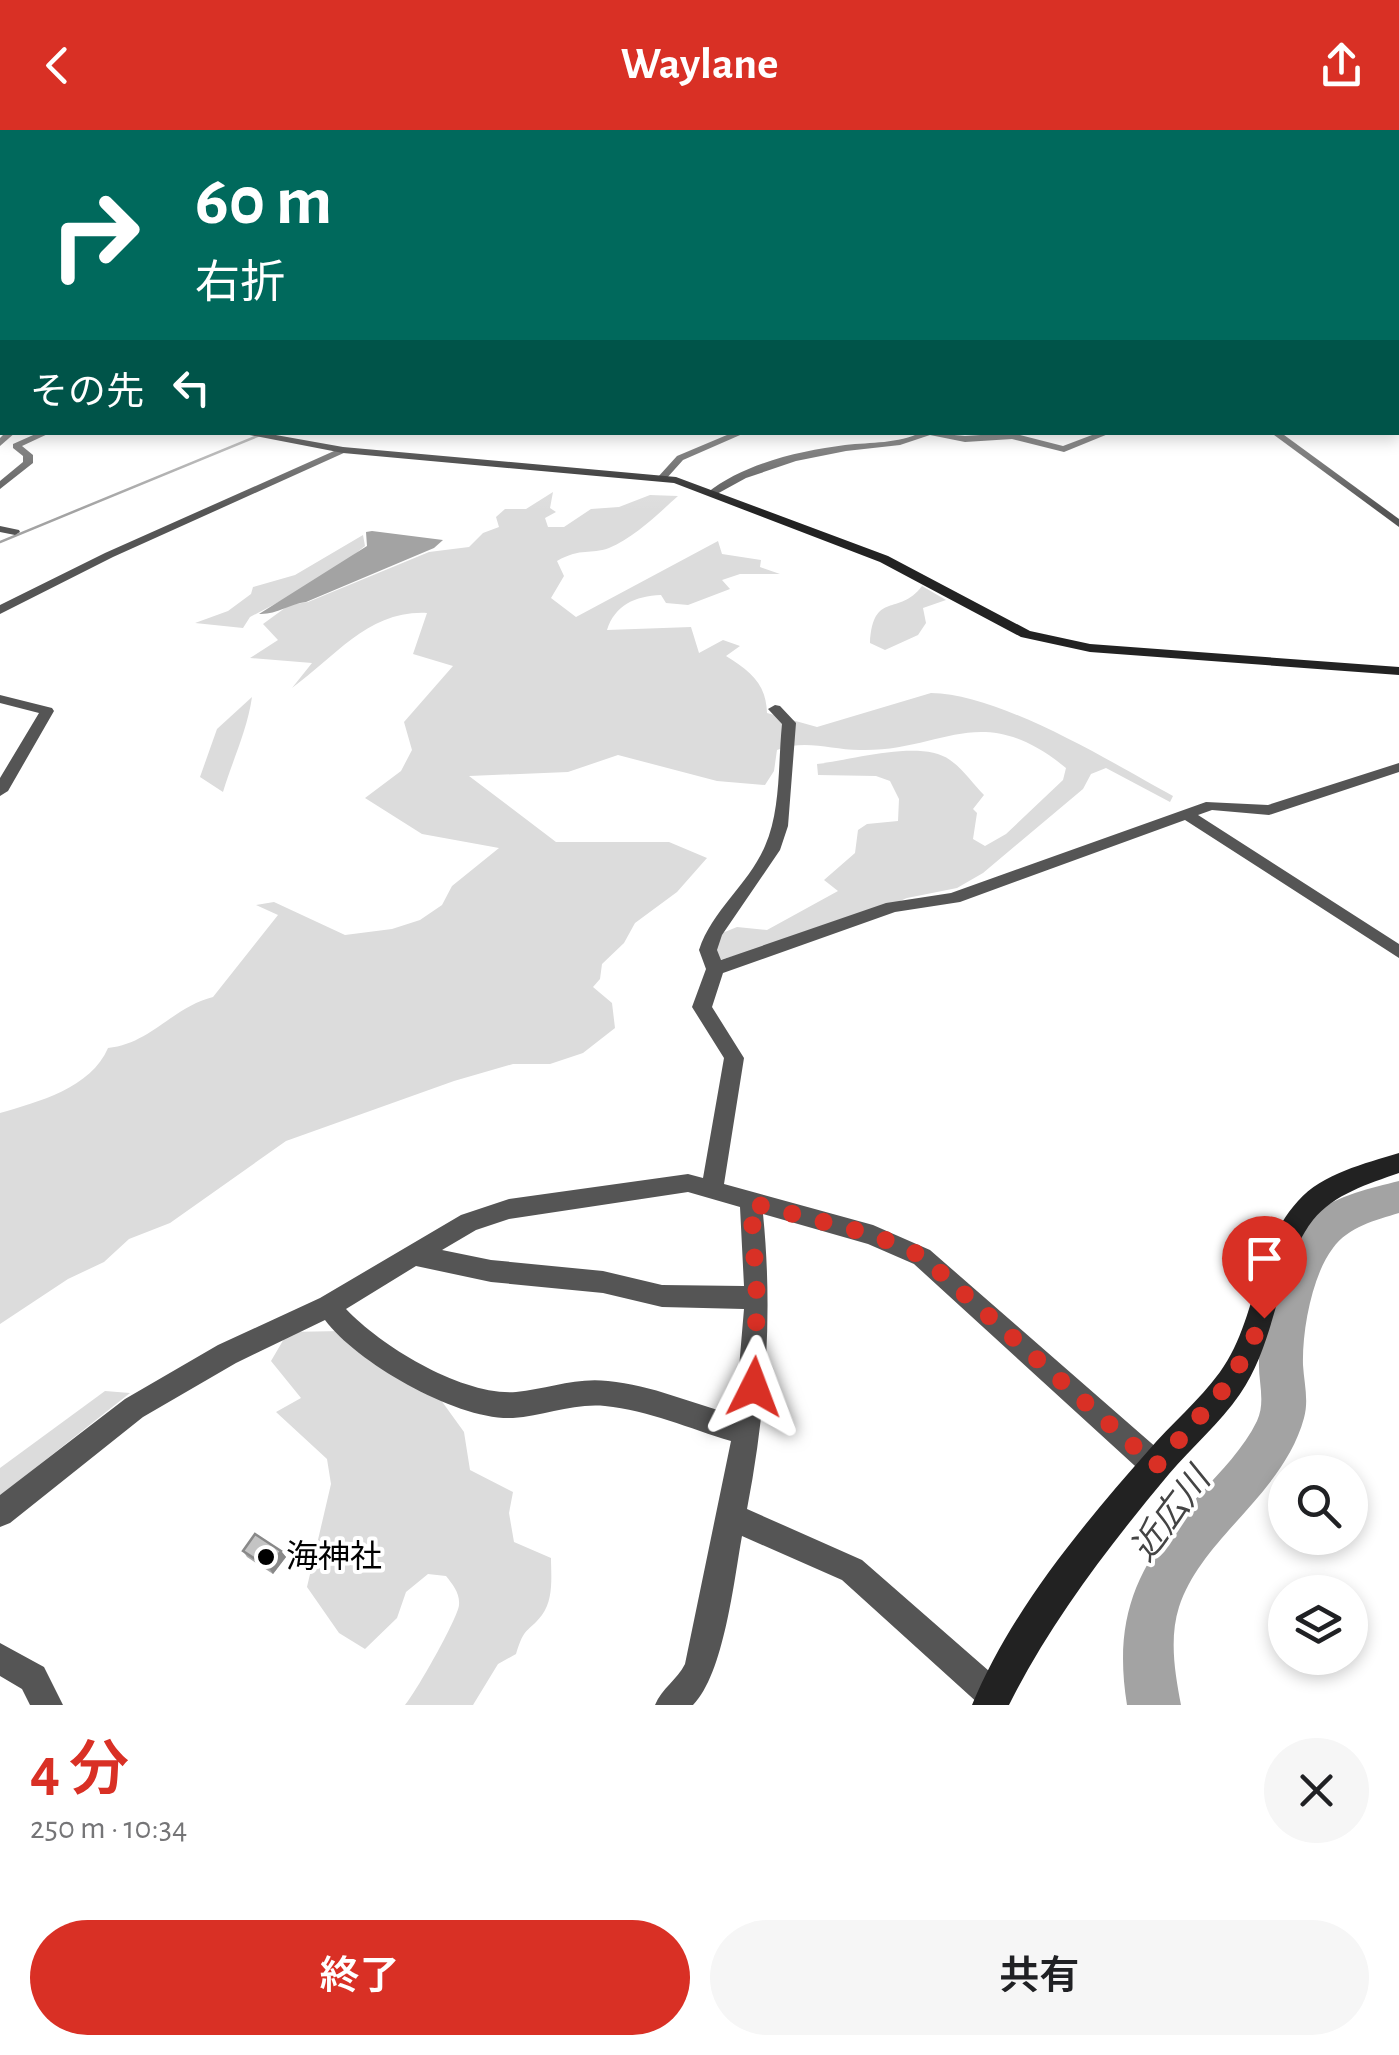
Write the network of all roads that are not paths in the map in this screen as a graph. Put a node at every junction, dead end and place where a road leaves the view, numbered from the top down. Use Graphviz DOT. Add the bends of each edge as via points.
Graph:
graph roads {
  1 [pos="41,435"];
  2 [pos="262,435"];
  3 [pos="736,435"];
  4 [pos="918,435"];
  5 [pos="940,435"];
  6 [pos="1001,435"];
  7 [pos="1014,435"];
  8 [pos="1101,435"];
  9 [pos="1278,435"];
  10 [pos="343,450"];
  11 [pos="663,477"];
  12 [pos="0,486"];
  13 [pos="712,492"];
  14 [pos="1399,524"];
  15 [pos="0,530"];
  16 [pos="16,532"];
  17 [pos="0,610"];
  18 [pos="1399,670"];
  19 [pos="0,700"];
  20 [pos="775,709"];
  21 [pos="1399,767"];
  22 [pos="0,790"];
  23 [pos="1188,815"];
  24 [pos="1399,952"];
  25 [pos="716,970"];
  26 [pos="1399,1164"];
  27 [pos="712,1188"];
  28 [pos="751,1203"];
  29 [pos="414,1255"];
  30 [pos="757,1298"];
  31 [pos="329,1306"];
  32 [pos="746,1432"];
  33 [pos="1156,1466"];
  34 [pos="0,1513"];
  35 [pos="731,1516"];
  36 [pos="0,1659"];
  37 [pos="992,1700"];
  38 [pos="47,1705"];
  39 [pos="671,1705"];
  1 -- 12 [label="street" via="16,446 30,459"];
  2 -- 10 [label="street"];
  3 -- 11 [label="street" via="680,458"];
  4 -- 13 [label="street" via="744,474"];
  5 -- 6 [label="street"];
  7 -- 8 [label="street" via="1064,449"];
  9 -- 14 [label="street"];
  10 -- 11 [label="street"];
  10 -- 17 [label="street"];
  11 -- 13 [label="street"];
  13 -- 18 [label="street" via="884,559 1006,625 1058,643"];
  15 -- 16 [label="street"];
  19 -- 22 [label="street" via="48,711"];
  20 -- 25 [label="street" via="790,723 780,826 772,850 712,934 708,950"];
  21 -- 23 [label="street" via="1269,810 1218,804"];
  23 -- 24 [label="street"];
  23 -- 25 [label="street" via="954,898 892,908"];
  25 -- 27 [label="street" via="702,1007 734,1058"];
  26 -- 33 [label="street" via="1350,1180 1307,1208 1280,1251 1251,1350"];
  27 -- 28 [label="street"];
  27 -- 29 [label="street" via="688,1184 499,1211"];
  28 -- 30 [label="street"];
  28 -- 33 [label="street" via="874,1235 922,1256"];
  29 -- 30 [label="street" via="662,1296"];
  29 -- 31 [label="street"];
  30 -- 32 [label="street"];
  31 -- 32 [label="street" via="371,1348 470,1400 514,1405 612,1394"];
  31 -- 34 [label="street" via="134,1408"];
  32 -- 35 [label="street"];
  33 -- 37 [label="street" via="1051,1598"];
  35 -- 37 [label="street" via="852,1570"];
  35 -- 39 [label="street" via="698,1676"];
  36 -- 38 [label="street" via="33,1678"];
}
